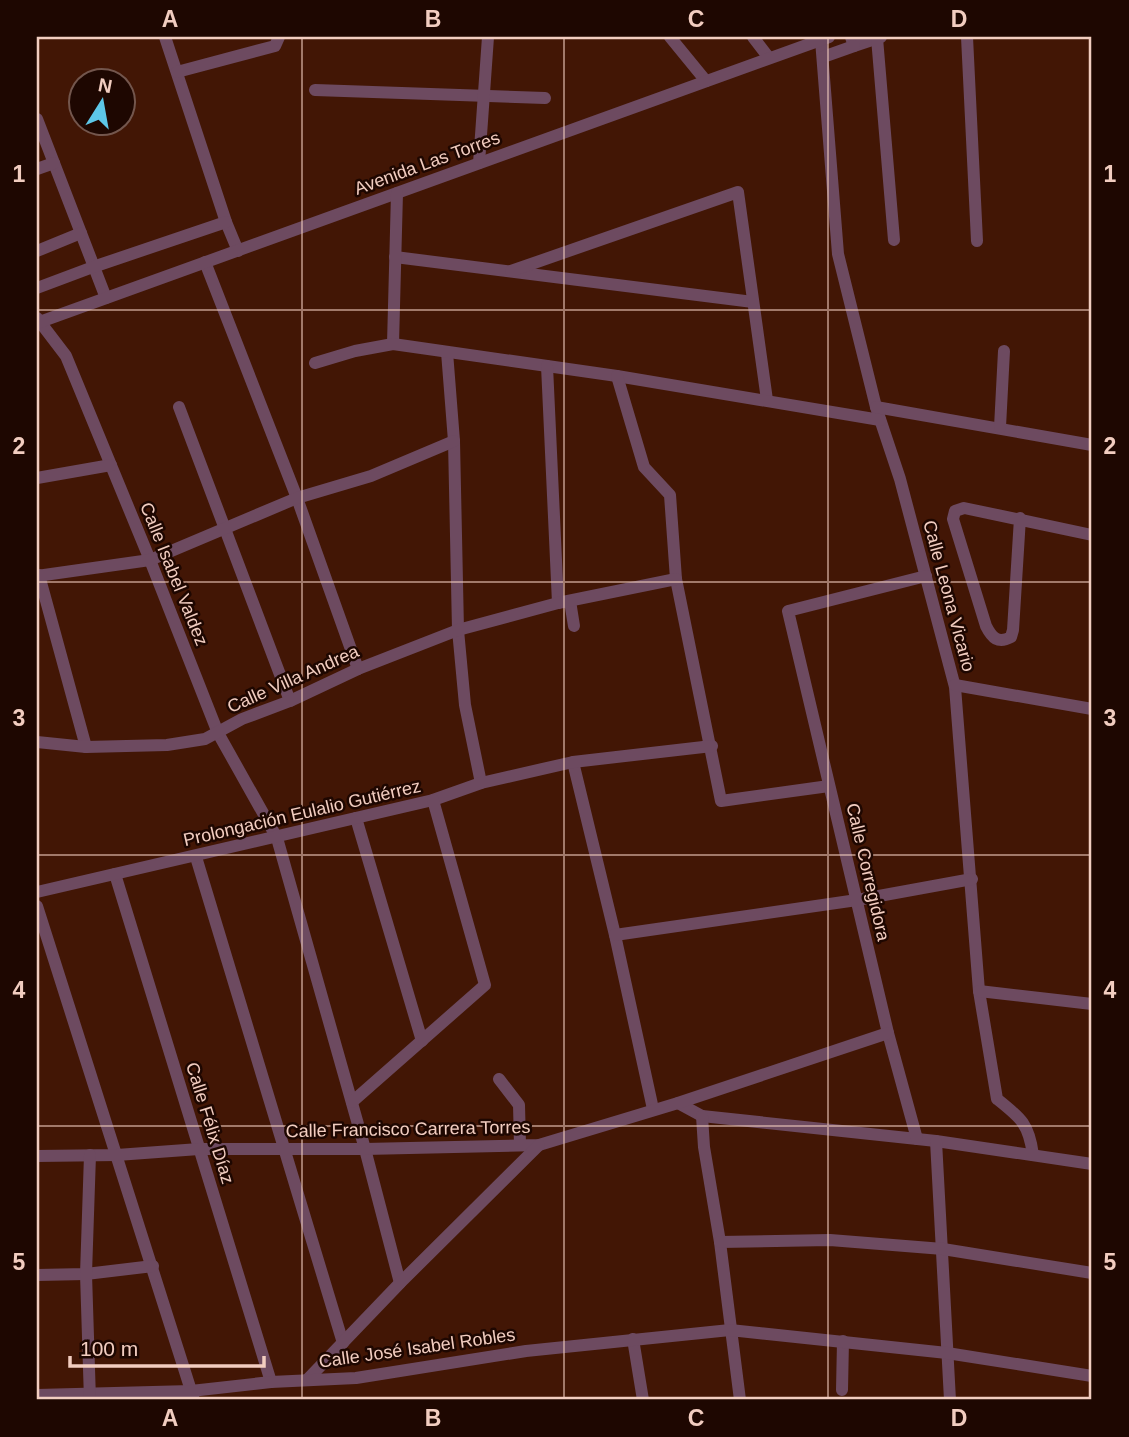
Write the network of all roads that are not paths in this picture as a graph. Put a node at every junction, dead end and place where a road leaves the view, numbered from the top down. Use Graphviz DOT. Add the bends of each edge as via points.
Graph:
graph roads {
  1 [pos="165,37"];
  2 [pos="488,37"];
  3 [pos="670,37"];
  4 [pos="753,37"];
  5 [pos="879,37"];
  6 [pos="967,37"];
  7 [pos="825,38"];
  8 [pos="277,41"];
  9 [pos="853,41"];
  10 [pos="823,57"];
  11 [pos="769,58"];
  12 [pos="177,72"];
  13 [pos="706,81"];
  14 [pos="315,90"];
  15 [pos="485,95"];
  16 [pos="545,98"];
  17 [pos="37,119"];
  18 [pos="54,163"];
  19 [pos="479,163"];
  20 [pos="37,169"];
  21 [pos="397,193"];
  22 [pos="226,222"];
  23 [pos="80,233"];
  24 [pos="894,240"];
  25 [pos="977,241"];
  26 [pos="37,251"];
  27 [pos="237,251"];
  28 [pos="395,257"];
  29 [pos="205,262"];
  30 [pos="93,267"];
  31 [pos="510,271"];
  32 [pos="37,288"];
  33 [pos="106,298"];
  34 [pos="753,302"];
  35 [pos="38,321"];
  36 [pos="393,344"];
  37 [pos="1004,351"];
  38 [pos="447,352"];
  39 [pos="315,363"];
  40 [pos="547,366"];
  41 [pos="617,376"];
  42 [pos="767,400"];
  43 [pos="178,407"];
  44 [pos="878,414"];
  45 [pos="1000,427"];
  46 [pos="454,441"];
  47 [pos="1092,445"];
  48 [pos="111,465"];
  49 [pos="37,478"];
  50 [pos="297,498"];
  51 [pos="1020,518"];
  52 [pos="225,528"];
  53 [pos="1092,535"];
  54 [pos="150,559"];
  55 [pos="38,576"];
  56 [pos="926,576"];
  57 [pos="676,579"];
  58 [pos="564,602"];
  59 [pos="574,626"];
  60 [pos="458,629"];
  61 [pos="358,669"];
  62 [pos="955,685"];
  63 [pos="290,701"];
  64 [pos="1092,709"];
  65 [pos="218,733"];
  66 [pos="37,742"];
  67 [pos="712,746"];
  68 [pos="86,747"];
  69 [pos="573,762"];
  70 [pos="481,783"];
  71 [pos="829,786"];
  72 [pos="433,800"];
  73 [pos="356,818"];
  74 [pos="277,838"];
  75 [pos="196,857"];
  76 [pos="115,874"];
  77 [pos="972,879"];
  78 [pos="37,892"];
  79 [pos="857,900"];
  80 [pos="37,906"];
  81 [pos="615,935"];
  82 [pos="979,991"];
  83 [pos="1092,1004"];
  84 [pos="888,1033"];
  85 [pos="422,1041"];
  86 [pos="499,1079"];
  87 [pos="352,1102"];
  88 [pos="678,1102"];
  89 [pos="653,1109"];
  90 [pos="702,1115"];
  91 [pos="917,1139"];
  92 [pos="936,1141"];
  93 [pos="539,1144"];
  94 [pos="520,1145"];
  95 [pos="199,1149"];
  96 [pos="284,1149"];
  97 [pos="365,1149"];
  98 [pos="90,1155"];
  99 [pos="117,1155"];
  100 [pos="1033,1155"];
  101 [pos="37,1156"];
  102 [pos="1092,1164"];
  103 [pos="720,1242"];
  104 [pos="943,1249"];
  105 [pos="153,1266"];
  106 [pos="1092,1273"];
  107 [pos="86,1274"];
  108 [pos="37,1275"];
  109 [pos="400,1283"];
  110 [pos="730,1330"];
  111 [pos="633,1339"];
  112 [pos="843,1341"];
  113 [pos="342,1343"];
  114 [pos="947,1353"];
  115 [pos="1092,1376"];
  116 [pos="307,1380"];
  117 [pos="271,1382"];
  118 [pos="842,1390"];
  119 [pos="37,1395"];
  120 [pos="192,1396"];
  121 [pos="90,1397"];
  122 [pos="643,1400"];
  123 [pos="740,1400"];
  124 [pos="950,1400"];
  1 -- 12 [label="street"];
  2 -- 15 [label="street"];
  3 -- 13 [label="street"];
  4 -- 11 [label="street"];
  5 -- 9 [label="street"];
  5 -- 24 [label="street"];
  6 -- 25 [label="street"];
  7 -- 10 [label="street, Calle Leona Vicario"];
  7 -- 11 [label="street, Avenida Las Torres"];
  8 -- 12 [label="street"];
  9 -- 10 [label="street"];
  10 -- 44 [label="street, Calle Leona Vicario" via="838,254"];
  11 -- 13 [label="street, Avenida Las Torres"];
  12 -- 22 [label="street"];
  13 -- 19 [label="street, Avenida Las Torres"];
  14 -- 15 [label="street"];
  15 -- 16 [label="street"];
  15 -- 19 [label="street"];
  17 -- 18 [label="street"];
  18 -- 20 [label="street"];
  18 -- 23 [label="street"];
  19 -- 21 [label="street, Avenida Las Torres"];
  21 -- 27 [label="street, Avenida Las Torres"];
  21 -- 28 [label="street"];
  22 -- 27 [label="street"];
  22 -- 30 [label="street"];
  23 -- 26 [label="street"];
  23 -- 30 [label="street"];
  27 -- 29 [label="street, Avenida Las Torres"];
  28 -- 31 [label="street"];
  28 -- 36 [label="street"];
  29 -- 33 [label="street, Avenida Las Torres"];
  29 -- 50 [label="street"];
  30 -- 32 [label="street"];
  30 -- 33 [label="street"];
  31 -- 34 [label="street"];
  31 -- 34 [label="street" via="738,192"];
  33 -- 35 [label="street, Avenida Las Torres"];
  34 -- 42 [label="street"];
  35 -- 48 [label="street, Calle Isabel Valdez" via="66,356"];
  36 -- 38 [label="street"];
  36 -- 39 [label="street"];
  37 -- 45 [label="street"];
  38 -- 40 [label="street"];
  38 -- 46 [label="street"];
  40 -- 41 [label="street"];
  40 -- 58 [label="street"];
  41 -- 42 [label="street"];
  41 -- 57 [label="street" via="644,467 670,495"];
  42 -- 44 [label="street"];
  43 -- 52 [label="street"];
  44 -- 45 [label="street"];
  44 -- 56 [label="street, Calle Leona Vicario"];
  45 -- 47 [label="street"];
  46 -- 50 [label="street" via="371,476"];
  46 -- 60 [label="street"];
  48 -- 49 [label="street"];
  48 -- 54 [label="street, Calle Isabel Valdez"];
  50 -- 52 [label="street"];
  50 -- 61 [label="street"];
  51 -- 51 [label="street" via="1013,630 1011,637 997,640 986,626 953,519 955,511 964,508"];
  51 -- 53 [label="street"];
  52 -- 54 [label="street"];
  52 -- 63 [label="street"];
  54 -- 55 [label="street"];
  54 -- 65 [label="street, Calle Isabel Valdez"];
  55 -- 68 [label="street"];
  56 -- 62 [label="street, Calle Leona Vicario"];
  56 -- 71 [label="street, Calle Corregidora" via="788,611"];
  57 -- 58 [label="street, Calle Villa Andrea"];
  57 -- 67 [label="street"];
  58 -- 59 [label="street"];
  58 -- 60 [label="street, Calle Villa Andrea"];
  60 -- 61 [label="street, Calle Villa Andrea"];
  60 -- 70 [label="street"];
  61 -- 63 [label="street, Calle Villa Andrea"];
  62 -- 64 [label="street"];
  62 -- 77 [label="street, Calle Leona Vicario"];
  63 -- 65 [label="street, Calle Villa Andrea"];
  65 -- 68 [label="street, Calle Villa Andrea" via="187,744"];
  65 -- 74 [label="street, Calle Isabel Valdez"];
  66 -- 68 [label="street, Calle Villa Andrea"];
  67 -- 69 [label="street, Prolongación Eulalio Gutiérrez"];
  67 -- 71 [label="street" via="721,801"];
  69 -- 70 [label="street, Prolongación Eulalio Gutiérrez"];
  69 -- 81 [label="street"];
  70 -- 72 [label="street, Prolongación Eulalio Gutiérrez"];
  71 -- 79 [label="street, Calle Corregidora"];
  72 -- 73 [label="street, Prolongación Eulalio Gutiérrez"];
  72 -- 85 [label="street" via="485,985"];
  73 -- 74 [label="street, Prolongación Eulalio Gutiérrez"];
  73 -- 85 [label="street"];
  74 -- 75 [label="street, Prolongación Eulalio Gutiérrez"];
  74 -- 87 [label="street, Calle Isabel Valdez"];
  75 -- 76 [label="street, Prolongación Eulalio Gutiérrez"];
  75 -- 96 [label="street"];
  76 -- 78 [label="street, Prolongación Eulalio Gutiérrez"];
  76 -- 95 [label="street, Calle Félix Díaz"];
  77 -- 79 [label="street"];
  77 -- 82 [label="street, Calle Leona Vicario"];
  79 -- 81 [label="street"];
  79 -- 84 [label="street, Calle Corregidora"];
  80 -- 99 [label="street"];
  81 -- 89 [label="street"];
  82 -- 83 [label="street"];
  82 -- 100 [label="street, Calle Leona Vicario" via="997,1099 1030,1133"];
  84 -- 88 [label="street, Calle Francisco Carrera Torres"];
  84 -- 91 [label="street, Calle Corregidora"];
  85 -- 87 [label="street"];
  86 -- 94 [label="street" via="519,1105"];
  87 -- 97 [label="street, Calle Isabel Valdez"];
  88 -- 89 [label="street, Calle Francisco Carrera Torres"];
  88 -- 90 [label="street"];
  89 -- 93 [label="street, Calle Francisco Carrera Torres"];
  90 -- 91 [label="street"];
  90 -- 103 [label="street"];
  91 -- 92 [label="street"];
  92 -- 100 [label="street"];
  92 -- 104 [label="street"];
  93 -- 94 [label="street, Calle Francisco Carrera Torres"];
  93 -- 109 [label="street"];
  94 -- 97 [label="street, Calle Francisco Carrera Torres"];
  95 -- 96 [label="street, Calle Francisco Carrera Torres"];
  95 -- 99 [label="street, Calle Francisco Carrera Torres"];
  95 -- 117 [label="street, Calle Félix Díaz"];
  96 -- 97 [label="street, Calle Francisco Carrera Torres"];
  96 -- 113 [label="street"];
  97 -- 109 [label="street, Calle Isabel Valdez"];
  98 -- 99 [label="street, Calle Francisco Carrera Torres"];
  98 -- 101 [label="street, Calle Francisco Carrera Torres"];
  98 -- 107 [label="street"];
  99 -- 105 [label="street"];
  100 -- 102 [label="street"];
  103 -- 104 [label="street" via="830,1240"];
  103 -- 110 [label="street"];
  104 -- 106 [label="street"];
  104 -- 114 [label="street"];
  105 -- 107 [label="street"];
  105 -- 120 [label="street"];
  107 -- 108 [label="street"];
  107 -- 121 [label="street"];
  109 -- 113 [label="street"];
  110 -- 111 [label="street, Calle José Isabel Robles"];
  110 -- 112 [label="street, Calle José Isabel Robles"];
  110 -- 123 [label="street"];
  111 -- 116 [label="street, Calle José Isabel Robles" via="356,1378"];
  111 -- 122 [label="street"];
  112 -- 114 [label="street, Calle José Isabel Robles"];
  112 -- 118 [label="street"];
  113 -- 116 [label="street"];
  114 -- 115 [label="street, Calle José Isabel Robles"];
  114 -- 124 [label="street"];
  116 -- 117 [label="street, Calle José Isabel Robles"];
  117 -- 120 [label="street, Calle José Isabel Robles"];
  119 -- 121 [label="street, Calle José Isabel Robles"];
  120 -- 121 [label="street, Calle José Isabel Robles"];
}
